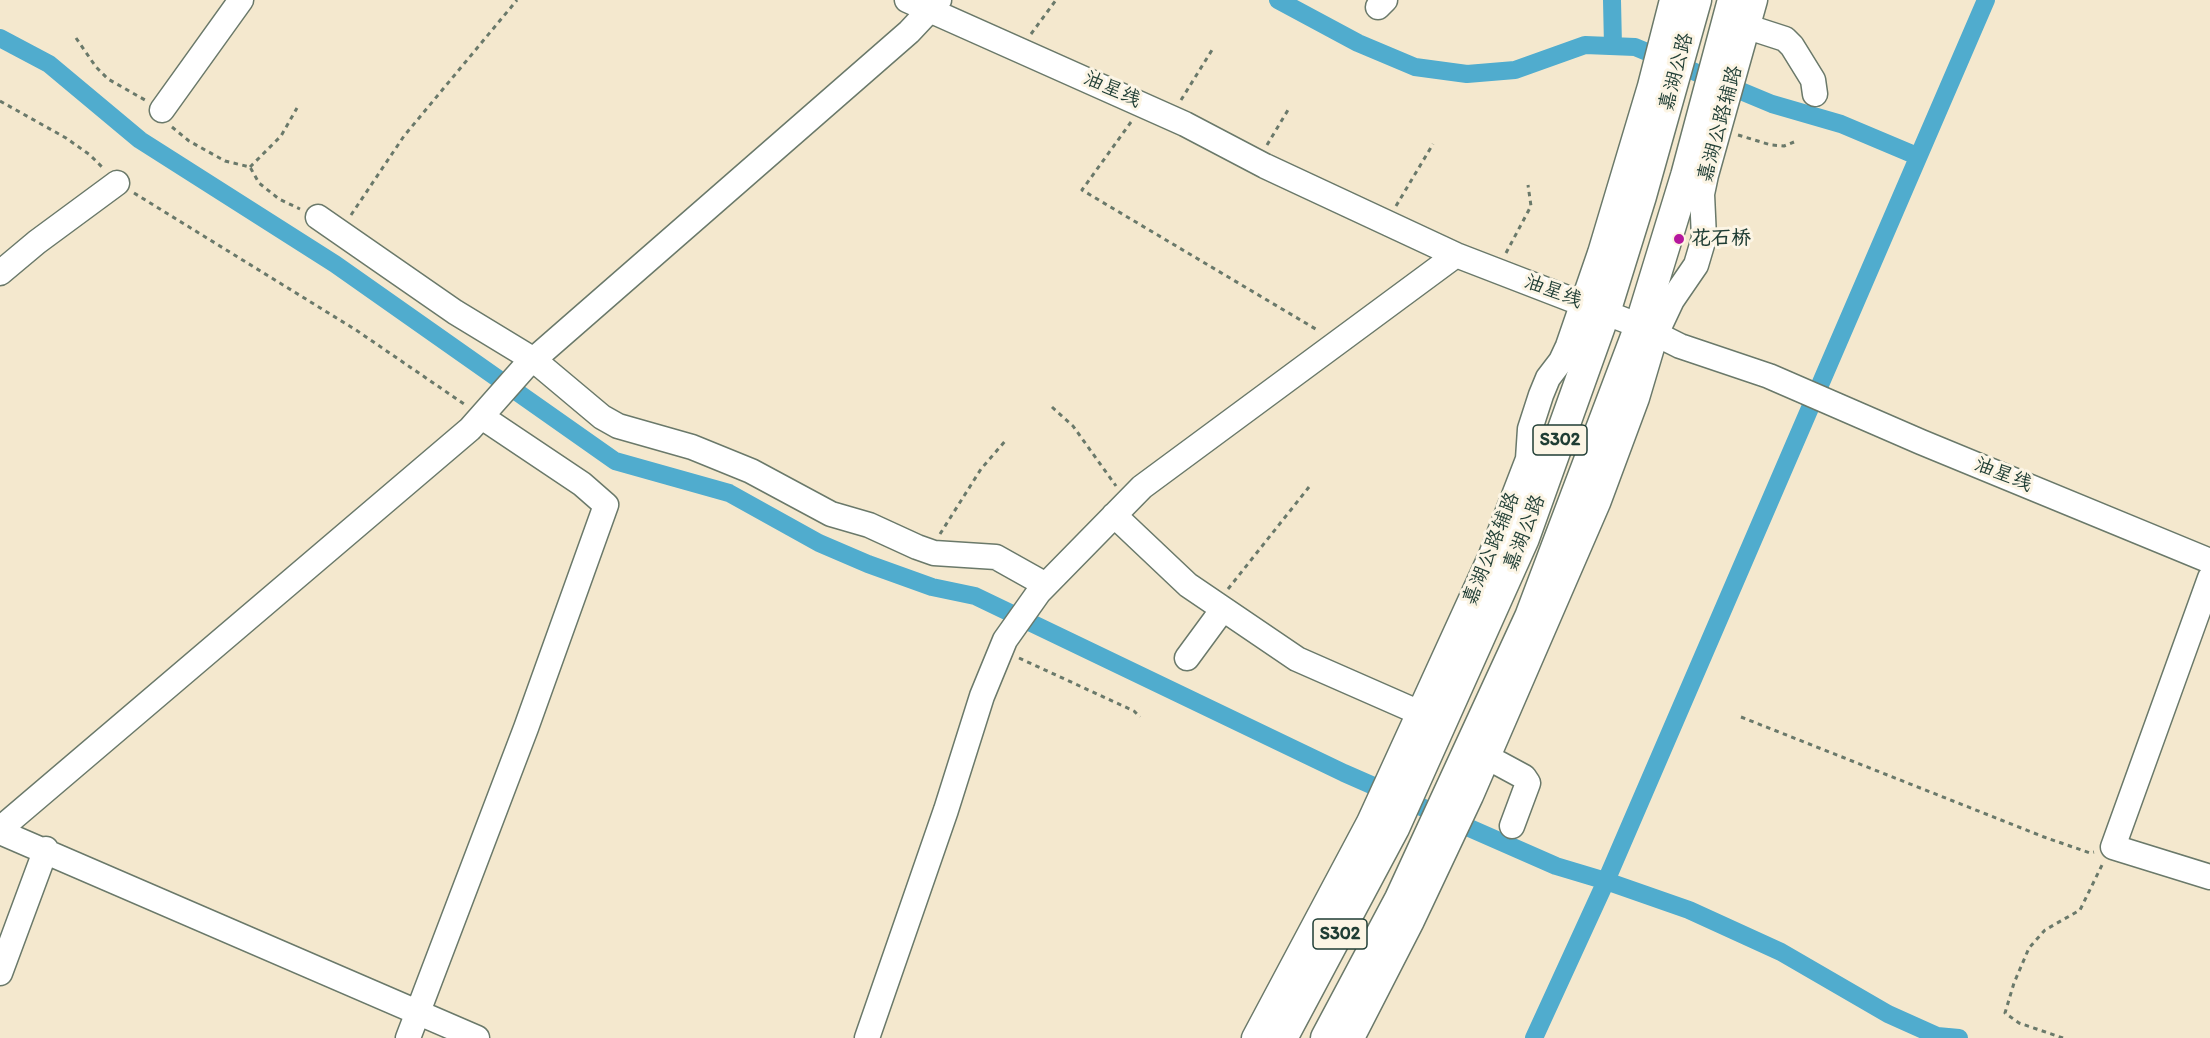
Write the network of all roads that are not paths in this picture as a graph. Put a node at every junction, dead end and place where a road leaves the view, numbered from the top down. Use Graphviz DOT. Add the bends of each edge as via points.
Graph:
graph roads {
  1 [pos="241,0"];
  2 [pos="907,0"];
  3 [pos="1755,0"];
  4 [pos="1683,3"];
  5 [pos="934,5"];
  6 [pos="1738,22"];
  7 [pos="1815,94"];
  8 [pos="162,110"];
  9 [pos="117,183"];
  10 [pos="318,217"];
  11 [pos="1456,255"];
  12 [pos="0,273"];
  13 [pos="1594,308"];
  14 [pos="1648,330"];
  15 [pos="529,364"];
  16 [pos="486,412"];
  17 [pos="1120,508"];
  18 [pos="2210,561"];
  19 [pos="2210,578"];
  20 [pos="1042,588"];
  21 [pos="1219,607"];
  22 [pos="1187,658"];
  23 [pos="1420,713"];
  24 [pos="1487,757"];
  25 [pos="1407,771"];
  26 [pos="1462,792"];
  27 [pos="1382,825"];
  28 [pos="1512,825"];
  29 [pos="0,830"];
  30 [pos="46,849"];
  31 [pos="1434,849"];
  32 [pos="2210,877"];
  33 [pos="0,974"];
  34 [pos="418,1012"];
  35 [pos="408,1038"];
  36 [pos="477,1038"];
  37 [pos="867,1038"];
  38 [pos="1254,1038"];
  39 [pos="1282,1038"];
  40 [pos="1326,1038"];
  41 [pos="1352,1038"];
  1 -- 8 [label="street"];
  2 -- 5 [label="street, 油星线"];
  3 -- 6 [label="street"];
  4 -- 13 [label="main road, 嘉湖公路 / S302"];
  5 -- 11 [label="street, 油星线" via="1020,50 1171,117"];
  5 -- 15 [label="street" via="909,32"];
  6 -- 7 [label="street" via="1785,39 1813,80"];
  6 -- 14 [label="main road, 嘉湖公路 / S302" via="1715,119"];
  9 -- 12 [label="street"];
  10 -- 15 [label="street"];
  11 -- 13 [label="street, 油星线"];
  11 -- 17 [label="street" via="1142,487"];
  13 -- 14 [label="street, 油星线"];
  13 -- 23 [label="street, 嘉湖公路辅路" via="1548,378 1530,429 1527,459 1491,555"];
  13 -- 25 [label="main road, 嘉湖公路 / S302" via="1524,538"];
  14 -- 18 [label="street, 油星线" via="1680,346 1780,381"];
  14 -- 24 [label="street" via="1637,398 1598,503"];
  14 -- 26 [label="main road, 嘉湖公路 / S302"];
  15 -- 16 [label="street"];
  15 -- 20 [label="street" via="618,426 692,447 751,471 831,514 934,553 996,557"];
  16 -- 29 [label="street"];
  16 -- 34 [label="street" via="606,505"];
  17 -- 20 [label="street"];
  17 -- 21 [label="street" via="1188,585"];
  19 -- 32 [label="street" via="2113,847"];
  20 -- 37 [label="street" via="1003,645 981,696"];
  21 -- 22 [label="street"];
  21 -- 23 [label="street" via="1297,660"];
  23 -- 25 [label="street, 嘉湖公路辅路"];
  24 -- 26 [label="street"];
  24 -- 28 [label="street" via="1528,783"];
  25 -- 27 [label="main road, 嘉湖公路 / S302"];
  26 -- 31 [label="main road, 嘉湖公路 / S302"];
  27 -- 38 [label="street"];
  27 -- 39 [label="main road, 嘉湖公路 / S302" via="1341,933"];
  29 -- 30 [label="street"];
  30 -- 33 [label="street"];
  30 -- 34 [label="street"];
  31 -- 40 [label="main road, 嘉湖公路 / S302" via="1395,908"];
  31 -- 41 [label="street"];
  34 -- 35 [label="street"];
  34 -- 36 [label="street"];
}
